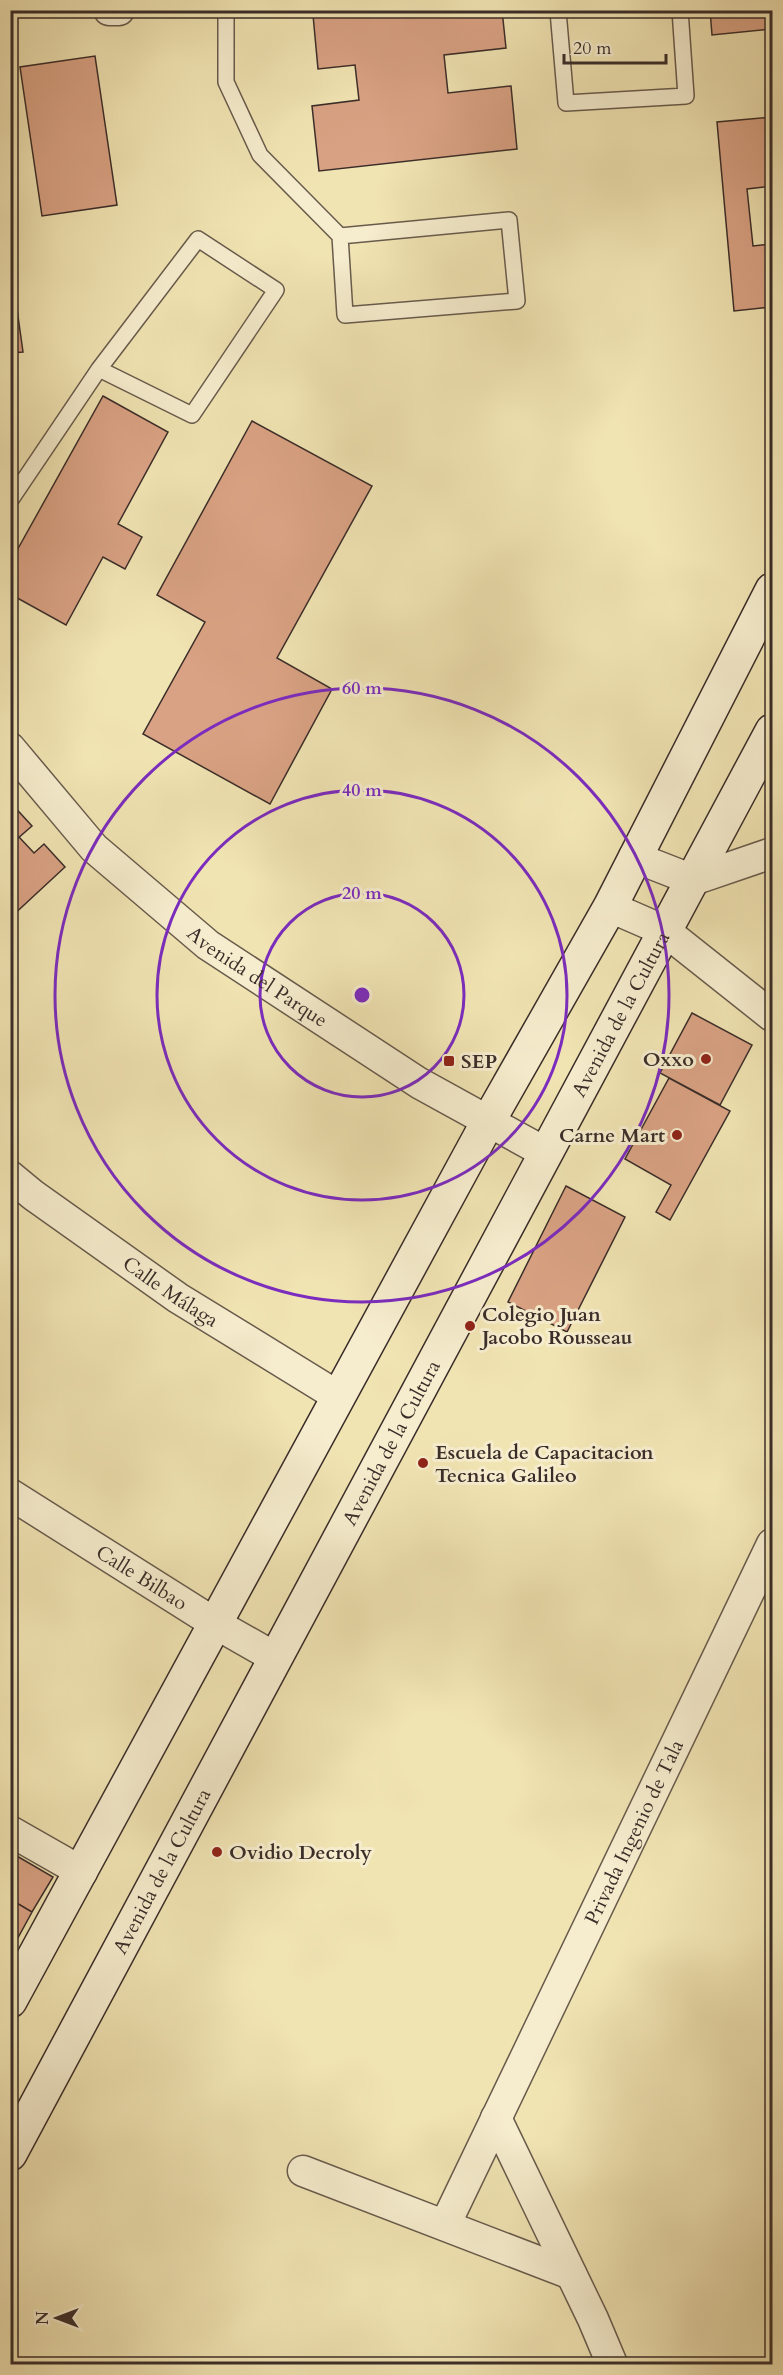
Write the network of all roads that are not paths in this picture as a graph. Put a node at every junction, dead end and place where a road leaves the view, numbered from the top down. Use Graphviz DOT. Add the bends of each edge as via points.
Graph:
graph roads {
  1 [pos="109,10"];
  2 [pos="119,10"];
  3 [pos="226,10"];
  4 [pos="564,10"];
  5 [pos="680,10"];
  6 [pos="340,236"];
  7 [pos="99,369"];
  8 [pos="10,501"];
  9 [pos="772,590"];
  10 [pos="772,731"];
  11 [pos="10,748"];
  12 [pos="772,853"];
  13 [pos="634,856"];
  14 [pos="693,880"];
  15 [pos="610,907"];
  16 [pos="665,931"];
  17 [pos="772,1016"];
  18 [pos="489,1120"];
  19 [pos="546,1153"];
  20 [pos="10,1176"];
  21 [pos="339,1397"];
  22 [pos="10,1494"];
  23 [pos="772,1544"];
  24 [pos="216,1624"];
  25 [pos="276,1658"];
  26 [pos="10,1831"];
  27 [pos="82,1872"];
  28 [pos="10,2001"];
  29 [pos="496,2118"];
  30 [pos="12,2145"];
  31 [pos="303,2171"];
  32 [pos="445,2225"];
  33 [pos="571,2274"];
  34 [pos="612,2364"];
  1 -- 2 [label="street"];
  3 -- 6 [label="lane" via="226,82 260,155"];
  4 -- 5 [label="lane" via="558,11 566,103 686,96"];
  6 -- 6 [label="lane" via="509,220 517,301 345,315"];
  7 -- 7 [label="lane" via="198,239 276,291 192,415"];
  7 -- 8 [label="lane"];
  9 -- 13 [label="main road"];
  10 -- 14 [label="main road, Avenida de la Cultura"];
  11 -- 18 [label="street, Avenida del Parque" via="94,848 208,945 419,1083"];
  12 -- 14 [label="street"];
  13 -- 14 [label="street"];
  13 -- 15 [label="main road"];
  14 -- 16 [label="main road, Avenida de la Cultura"];
  15 -- 16 [label="street"];
  15 -- 18 [label="main road"];
  16 -- 17 [label="street"];
  16 -- 19 [label="main road, Avenida de la Cultura"];
  18 -- 19 [label="street, Avenida del Parque"];
  18 -- 21 [label="main road"];
  19 -- 25 [label="main road, Avenida de la Cultura"];
  20 -- 21 [label="street, Calle Málaga" via="177,1298"];
  21 -- 24 [label="main road"];
  22 -- 24 [label="street, Calle Bilbao"];
  23 -- 29 [label="street, Privada Ingenio de Tala"];
  24 -- 25 [label="street, Calle Bilbao"];
  24 -- 27 [label="main road"];
  25 -- 30 [label="main road, Avenida de la Cultura"];
  26 -- 27 [label="street"];
  27 -- 28 [label="main road"];
  29 -- 32 [label="street, Privada Ingenio de Tala"];
  29 -- 33 [label="street"];
  31 -- 32 [label="street"];
  32 -- 33 [label="street"];
  33 -- 34 [label="street"];
}
